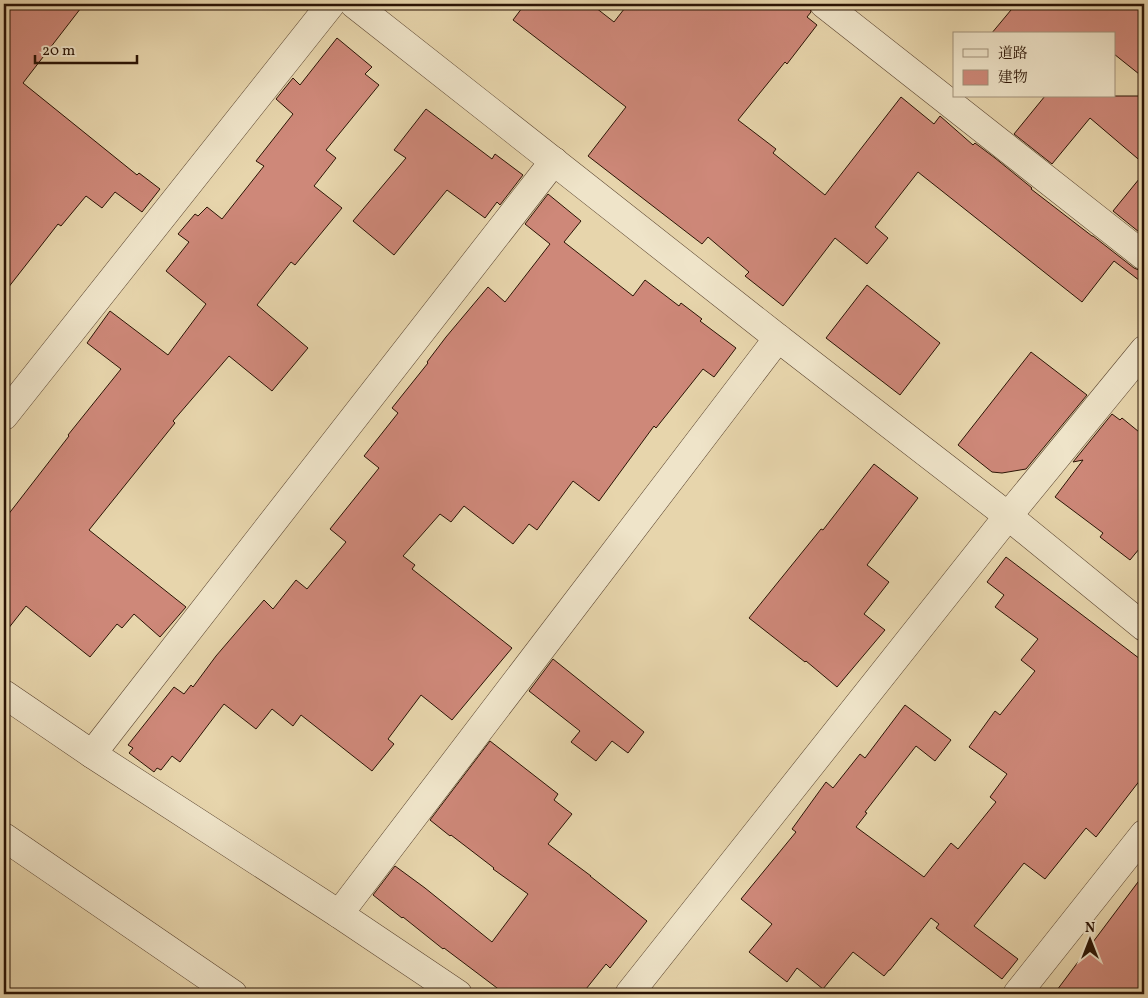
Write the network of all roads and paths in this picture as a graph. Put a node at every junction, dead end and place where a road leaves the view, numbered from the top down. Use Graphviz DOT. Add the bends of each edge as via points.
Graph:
graph roads {
  1 [pos="330,4"];
  2 [pos="354,4"];
  3 [pos="824,4"];
  4 [pos="554,161"];
  5 [pos="1144,256"];
  6 [pos="778,338"];
  7 [pos="1144,350"];
  8 [pos="4,416"];
  9 [pos="1008,516"];
  10 [pos="1144,627"];
  11 [pos="4,694"];
  12 [pos="92,754"];
  13 [pos="1144,834"];
  14 [pos="4,837"];
  15 [pos="339,914"];
  16 [pos="232,994"];
  17 [pos="458,994"];
  18 [pos="629,994"];
  19 [pos="1017,994"];
  1 -- 8 [label="street"];
  2 -- 4 [label="street"];
  3 -- 5 [label="street"];
  4 -- 6 [label="street"];
  4 -- 12 [label="street"];
  6 -- 9 [label="street"];
  6 -- 15 [label="street"];
  7 -- 9 [label="street"];
  9 -- 10 [label="street"];
  9 -- 18 [label="street"];
  11 -- 12 [label="street"];
  12 -- 15 [label="street"];
  13 -- 19 [label="street"];
  14 -- 16 [label="street"];
  15 -- 17 [label="street"];
}
